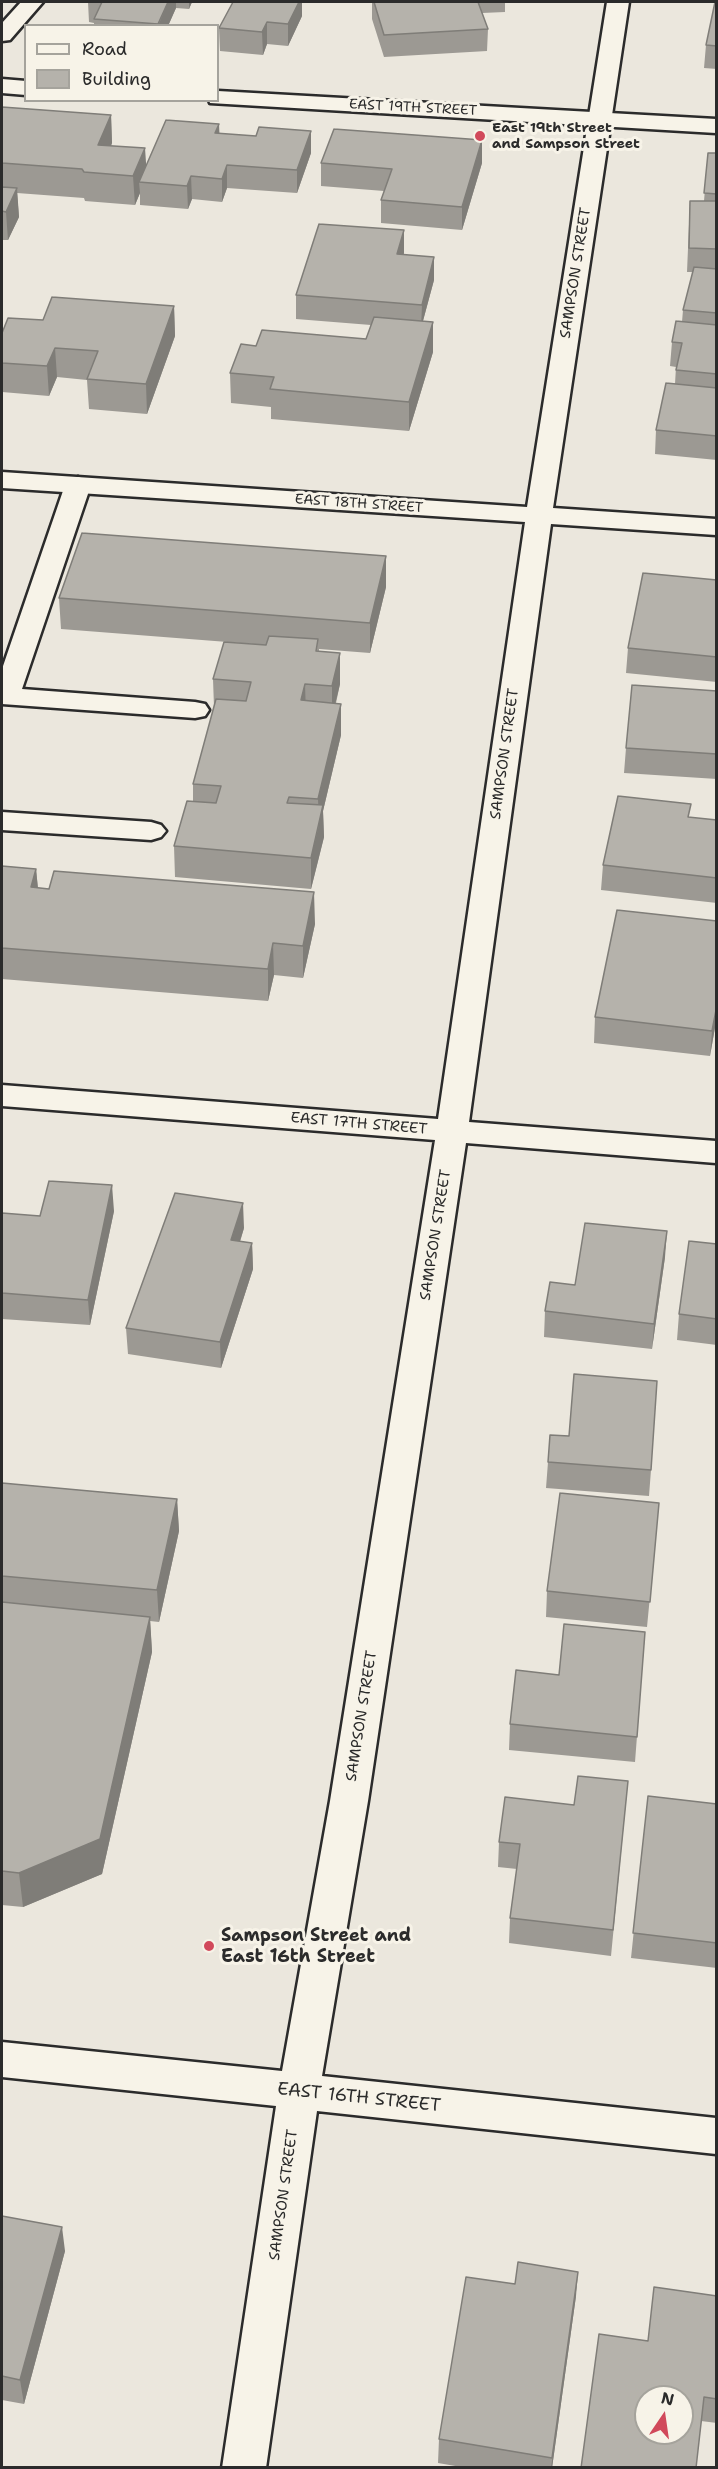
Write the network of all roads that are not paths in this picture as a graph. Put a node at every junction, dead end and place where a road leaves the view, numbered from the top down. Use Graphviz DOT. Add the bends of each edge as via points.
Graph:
graph roads {
  1 [pos="32,2"];
  2 [pos="618,2"];
  3 [pos="2,35"];
  4 [pos="2,86"];
  5 [pos="24,88"];
  6 [pos="219,98"];
  7 [pos="600,119"];
  8 [pos="717,126"];
  9 [pos="2,480"];
  10 [pos="78,485"];
  11 [pos="539,516"];
  12 [pos="717,527"];
  13 [pos="4,696"];
  14 [pos="195,710"];
  15 [pos="2,821"];
  16 [pos="151,831"];
  17 [pos="2,1095"];
  18 [pos="452,1132"];
  19 [pos="717,1152"];
  20 [pos="2,2059"];
  21 [pos="299,2091"];
  22 [pos="717,2136"];
  23 [pos="244,2468"];
  1 -- 3 [label="street"];
  2 -- 7 [label="street, SAMPSON STREET"];
  4 -- 5 [label="street"];
  6 -- 7 [label="street, EAST 19TH STREET"];
  7 -- 8 [label="street, EAST 19TH STREET"];
  7 -- 11 [label="street, SAMPSON STREET"];
  9 -- 10 [label="street, EAST 18TH STREET"];
  10 -- 11 [label="street, EAST 18TH STREET"];
  10 -- 13 [label="street"];
  11 -- 12 [label="street, EAST 18TH STREET"];
  11 -- 18 [label="street, SAMPSON STREET"];
  13 -- 14 [label="street"];
  15 -- 16 [label="street"];
  17 -- 18 [label="street, EAST 17TH STREET"];
  18 -- 19 [label="street, EAST 17TH STREET"];
  18 -- 21 [label="street, SAMPSON STREET" via="349,1801"];
  20 -- 21 [label="street, EAST 16TH STREET"];
  21 -- 22 [label="street, EAST 16TH STREET"];
  21 -- 23 [label="street, SAMPSON STREET"];
}
